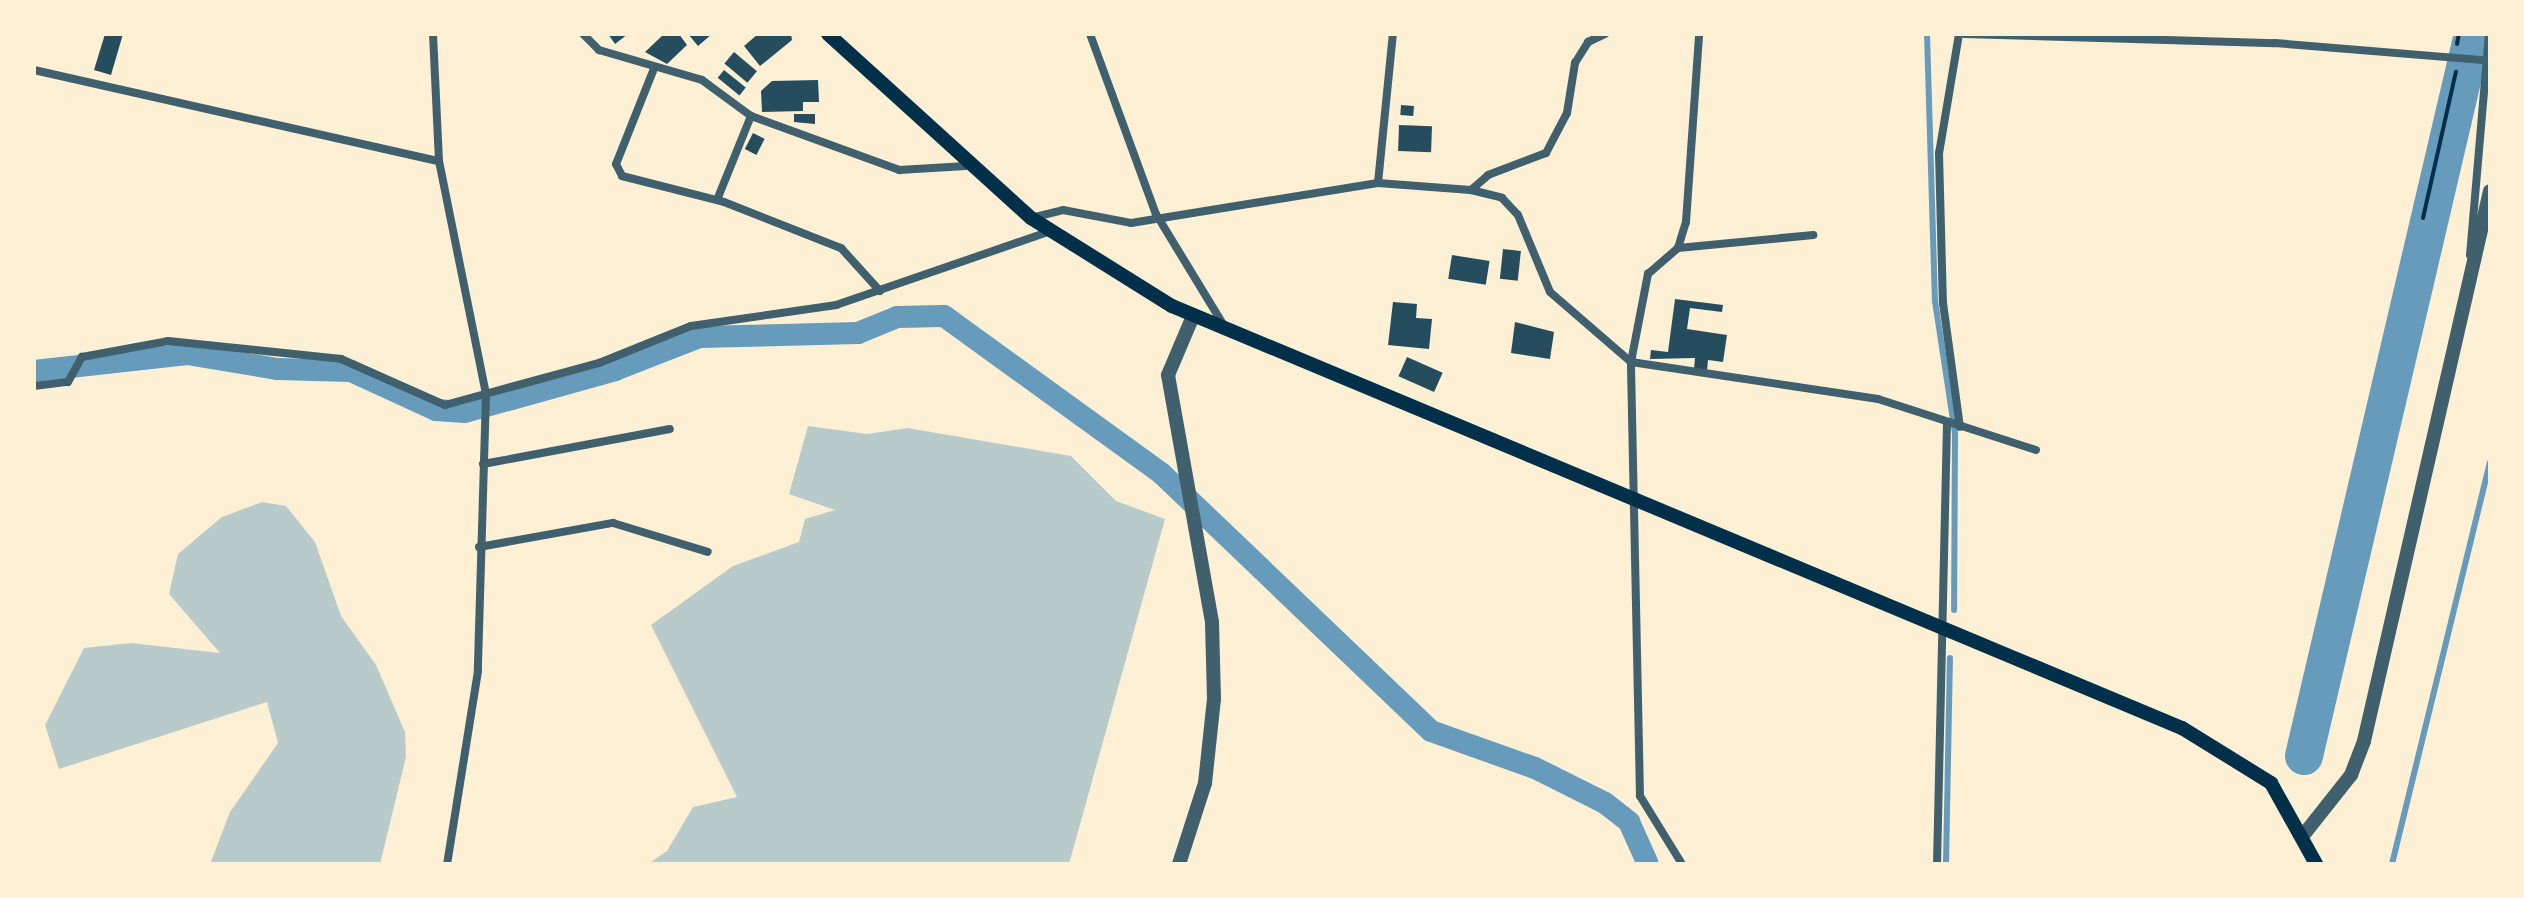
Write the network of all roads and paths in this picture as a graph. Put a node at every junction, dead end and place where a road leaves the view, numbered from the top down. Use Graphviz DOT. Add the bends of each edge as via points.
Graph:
graph roads {
  1 [pos="433,34"];
  2 [pos="583,34"];
  3 [pos="828,34"];
  4 [pos="1090,34"];
  5 [pos="1393,34"];
  6 [pos="1605,34"];
  7 [pos="1699,34"];
  8 [pos="1961,34"];
  9 [pos="2459,34"];
  10 [pos="2489,34"];
  11 [pos="2457,59"];
  12 [pos="2480,60"];
  13 [pos="34,70"];
  14 [pos="653,71"];
  15 [pos="751,116"];
  16 [pos="439,161"];
  17 [pos="966,166"];
  18 [pos="1378,183"];
  19 [pos="1471,190"];
  20 [pos="2490,191"];
  21 [pos="717,200"];
  22 [pos="1156,214"];
  23 [pos="2490,216"];
  24 [pos="1031,218"];
  25 [pos="2423,218"];
  26 [pos="1048,232"];
  27 [pos="2479,232"];
  28 [pos="1813,235"];
  29 [pos="1678,248"];
  30 [pos="2469,271"];
  31 [pos="880,291"];
  32 [pos="1193,316"];
  33 [pos="1228,333"];
  34 [pos="1631,362"];
  35 [pos="34,386"];
  36 [pos="486,394"];
  37 [pos="1954,426"];
  38 [pos="670,429"];
  39 [pos="2036,450"];
  40 [pos="483,464"];
  41 [pos="1635,502"];
  42 [pos="479,547"];
  43 [pos="708,552"];
  44 [pos="1944,632"];
  45 [pos="2305,833"];
  46 [pos="447,864"];
  47 [pos="1179,864"];
  48 [pos="1682,864"];
  49 [pos="1937,864"];
  50 [pos="2316,864"];
  1 -- 16 [label="street"];
  2 -- 14 [label="street" via="599,50"];
  3 -- 17 [label="main road"];
  4 -- 22 [label="street"];
  5 -- 18 [label="street"];
  6 -- 19 [label="street" via="1588,42 1575,63 1567,113 1546,153 1488,175"];
  7 -- 29 [label="street" via="1686,222"];
  8 -- 11 [label="street" via="2275,43"];
  8 -- 37 [label="street" via="1939,153 1943,303"];
  9 -- 11 [label="path"];
  10 -- 12 [label="street"];
  11 -- 12 [label="street"];
  11 -- 25 [label="path"];
  12 -- 30 [label="street"];
  13 -- 16 [label="street"];
  14 -- 15 [label="street" via="702,80"];
  14 -- 21 [label="street" via="616,164 622,176"];
  15 -- 17 [label="street" via="899,170"];
  15 -- 21 [label="street"];
  16 -- 36 [label="street"];
  17 -- 24 [label="main road"];
  18 -- 19 [label="street"];
  18 -- 22 [label="street"];
  19 -- 34 [label="street" via="1502,198 1518,215 1550,292"];
  20 -- 27 [label="street"];
  21 -- 31 [label="street" via="841,248"];
  22 -- 24 [label="street" via="1112,224 1063,210"];
  22 -- 33 [label="street"];
  23 -- 27 [label="street"];
  24 -- 26 [label="main road"];
  26 -- 31 [label="street"];
  26 -- 32 [label="main road"];
  27 -- 30 [label="street"];
  28 -- 29 [label="street"];
  29 -- 34 [label="street" via="1648,274"];
  30 -- 45 [label="street" via="2364,741 2351,775"];
  31 -- 36 [label="street" via="785,318 691,326 599,363"];
  32 -- 33 [label="main road"];
  32 -- 47 [label="street" via="1168,375 1212,622 1214,699 1205,783"];
  33 -- 41 [label="main road"];
  34 -- 37 [label="street" via="1878,399"];
  34 -- 41 [label="street"];
  35 -- 36 [label="street" via="68,382 82,357 168,341 341,359 445,405"];
  36 -- 40 [label="street"];
  37 -- 39 [label="street"];
  37 -- 44 [label="street"];
  38 -- 40 [label="street"];
  40 -- 42 [label="street"];
  41 -- 44 [label="main road"];
  41 -- 48 [label="street" via="1640,796"];
  42 -- 43 [label="street" via="613,523"];
  42 -- 46 [label="street" via="478,671"];
  44 -- 45 [label="main road" via="2230,752 2271,783"];
  44 -- 49 [label="street"];
  45 -- 50 [label="main road"];
}
